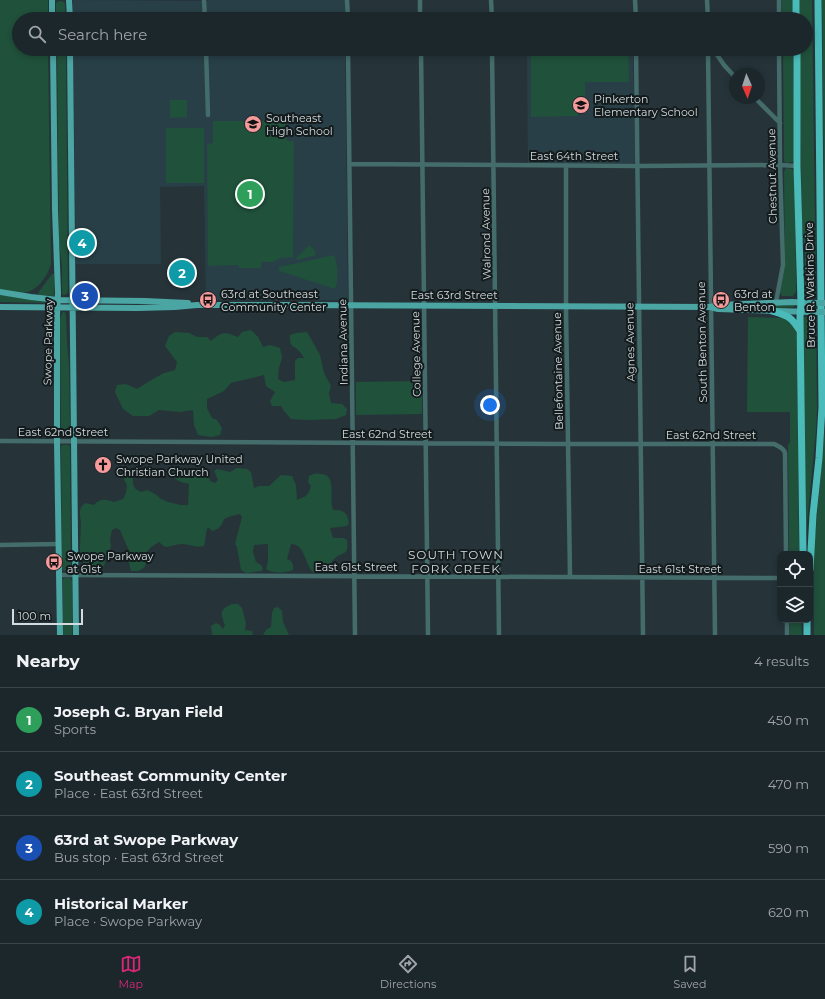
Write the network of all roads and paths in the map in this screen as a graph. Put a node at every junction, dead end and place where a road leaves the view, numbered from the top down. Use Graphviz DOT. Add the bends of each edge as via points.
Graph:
graph roads {
  1 [pos="52,0"];
  2 [pos="69,0"];
  3 [pos="204,0"];
  4 [pos="348,0"];
  5 [pos="420,0"];
  6 [pos="491,0"];
  7 [pos="636,0"];
  8 [pos="707,0"];
  9 [pos="778,0"];
  10 [pos="796,0"];
  11 [pos="818,0"];
  12 [pos="52,12"];
  13 [pos="70,12"];
  14 [pos="205,12"];
  15 [pos="348,12"];
  16 [pos="420,12"];
  17 [pos="492,12"];
  18 [pos="636,12"];
  19 [pos="708,12"];
  20 [pos="779,12"];
  21 [pos="796,12"];
  22 [pos="53,56"];
  23 [pos="70,56"];
  24 [pos="206,56"];
  25 [pos="348,56"];
  26 [pos="420,56"];
  27 [pos="492,56"];
  28 [pos="636,56"];
  29 [pos="708,56"];
  30 [pos="718,56"];
  31 [pos="779,56"];
  32 [pos="797,56"];
  33 [pos="729,70"];
  34 [pos="761,104"];
  35 [pos="208,115"];
  36 [pos="780,123"];
  37 [pos="350,164"];
  38 [pos="422,164"];
  39 [pos="494,165"];
  40 [pos="566,165"];
  41 [pos="709,165"];
  42 [pos="780,165"];
  43 [pos="638,166"];
  44 [pos="797,166"];
  45 [pos="0,292"];
  46 [pos="58,300"];
  47 [pos="776,302"];
  48 [pos="801,303"];
  49 [pos="825,303"];
  50 [pos="73,304"];
  51 [pos="352,305"];
  52 [pos="424,305"];
  53 [pos="496,306"];
  54 [pos="566,306"];
  55 [pos="639,306"];
  56 [pos="710,306"];
  57 [pos="0,307"];
  58 [pos="57,307"];
  59 [pos="772,311"];
  60 [pos="800,312"];
  61 [pos="825,312"];
  62 [pos="800,332"];
  63 [pos="0,441"];
  64 [pos="57,441"];
  65 [pos="74,441"];
  66 [pos="353,442"];
  67 [pos="426,443"];
  68 [pos="497,444"];
  69 [pos="568,444"];
  70 [pos="641,444"];
  71 [pos="712,444"];
  72 [pos="59,544"];
  73 [pos="0,545"];
  74 [pos="786,551"];
  75 [pos="803,551"];
  76 [pos="811,551"];
  77 [pos="59,575"];
  78 [pos="76,575"];
  79 [pos="355,576"];
  80 [pos="427,576"];
  81 [pos="499,576"];
  82 [pos="570,577"];
  83 [pos="643,577"];
  84 [pos="714,578"];
  85 [pos="777,578"];
  86 [pos="787,623"];
  87 [pos="807,623"];
  88 [pos="60,635"];
  89 [pos="76,635"];
  90 [pos="355,635"];
  91 [pos="428,635"];
  92 [pos="499,635"];
  93 [pos="643,635"];
  94 [pos="715,635"];
  95 [pos="787,635"];
  96 [pos="807,635"];
  1 -- 12 [label="main road"];
  2 -- 13 [label="main road"];
  3 -- 14 [label="street"];
  4 -- 15 [label="street"];
  5 -- 16 [label="street"];
  6 -- 17 [label="street"];
  7 -- 18 [label="street"];
  8 -- 19 [label="street"];
  9 -- 20 [label="street"];
  10 -- 21 [label="highway"];
  11 -- 76 [label="highway, Bruce R. Watkins Drive" via="822,407"];
  22 -- 46 [label="main road, Swope Parkway"];
  23 -- 50 [label="main road"];
  24 -- 35 [label="street"];
  25 -- 37 [label="street, Indiana Avenue"];
  26 -- 38 [label="street, College Avenue"];
  27 -- 39 [label="street, Walrond Avenue"];
  28 -- 43 [label="street, Agnes Avenue"];
  29 -- 41 [label="street, South Benton Avenue"];
  30 -- 33 [label="street"];
  31 -- 36 [label="street, Chestnut Avenue"];
  32 -- 44 [label="highway"];
  34 -- 36 [label="street"];
  36 -- 42 [label="street, Chestnut Avenue"];
  37 -- 38 [label="street, East 64th Street"];
  37 -- 51 [label="street, Indiana Avenue"];
  38 -- 39 [label="street, East 64th Street"];
  38 -- 52 [label="street, College Avenue"];
  39 -- 40 [label="street, East 64th Street"];
  39 -- 53 [label="street, Walrond Avenue"];
  40 -- 43 [label="street, East 64th Street"];
  40 -- 54 [label="street, Bellefontaine Avenue"];
  41 -- 42 [label="street, East 64th Street"];
  41 -- 43 [label="street, East 64th Street"];
  41 -- 56 [label="street, South Benton Avenue"];
  42 -- 44 [label="street, East 64th Street"];
  42 -- 47 [label="street, Chestnut Avenue" via="783,265"];
  43 -- 55 [label="street, Agnes Avenue"];
  44 -- 48 [label="highway"];
  45 -- 46 [label="main road, East 63rd Street"];
  46 -- 50 [label="main road, East 63rd Street"];
  46 -- 58 [label="main road, Swope Parkway"];
  47 -- 48 [label="main road, East 63rd Street"];
  47 -- 56 [label="main road, East 63rd Street"];
  48 -- 49 [label="main road, East 63rd Street, bridge"];
  48 -- 60 [label="highway"];
  50 -- 51 [label="main road, East 63rd Street" via="145,308 197,305"];
  50 -- 58 [label="main road, East 63rd Street"];
  50 -- 65 [label="main road"];
  51 -- 52 [label="main road, East 63rd Street"];
  51 -- 66 [label="street, Indiana Avenue"];
  52 -- 53 [label="main road, East 63rd Street"];
  52 -- 67 [label="street, College Avenue"];
  53 -- 54 [label="main road, East 63rd Street"];
  53 -- 68 [label="street, Walrond Avenue"];
  54 -- 55 [label="main road, East 63rd Street"];
  54 -- 69 [label="street, Bellefontaine Avenue"];
  55 -- 56 [label="main road, East 63rd Street"];
  55 -- 70 [label="street, Agnes Avenue"];
  56 -- 59 [label="main road, East 63rd Street" via="718,309"];
  56 -- 71 [label="street, South Benton Avenue"];
  57 -- 58 [label="main road, East 63rd Street"];
  58 -- 64 [label="main road, Swope Parkway"];
  59 -- 60 [label="main road, East 63rd Street"];
  59 -- 62 [label="highway" via="792,320"];
  60 -- 61 [label="main road, East 63rd Street, bridge"];
  60 -- 62 [label="highway"];
  62 -- 75 [label="highway"];
  63 -- 64 [label="street, East 62nd Street"];
  64 -- 65 [label="street, East 62nd Street"];
  64 -- 72 [label="main road, Swope Parkway"];
  65 -- 66 [label="street, East 62nd Street"];
  65 -- 78 [label="main road"];
  66 -- 67 [label="street, East 62nd Street"];
  66 -- 79 [label="street, Indiana Avenue"];
  67 -- 68 [label="street, East 62nd Street"];
  67 -- 80 [label="street, College Avenue"];
  68 -- 69 [label="street, East 62nd Street"];
  68 -- 81 [label="street, Walrond Avenue"];
  69 -- 70 [label="street, East 62nd Street"];
  69 -- 82 [label="street, Bellefontaine Avenue"];
  70 -- 71 [label="street, East 62nd Street"];
  70 -- 83 [label="street, Agnes Avenue"];
  71 -- 74 [label="street, East 62nd Street" via="774,444 782,448 785,453"];
  71 -- 84 [label="street, South Benton Avenue"];
  72 -- 73 [label="street"];
  72 -- 77 [label="main road, Swope Parkway"];
  77 -- 78 [label="street, East 61st Street"];
  77 -- 88 [label="main road, Swope Parkway"];
  78 -- 79 [label="street, East 61st Street"];
  78 -- 89 [label="main road"];
  79 -- 80 [label="street, East 61st Street"];
  79 -- 90 [label="street, Indiana Avenue"];
  80 -- 81 [label="street, East 61st Street"];
  80 -- 91 [label="street, College Avenue"];
  81 -- 82 [label="street, East 61st Street"];
  81 -- 92 [label="street, Walrond Avenue"];
  82 -- 83 [label="street, East 61st Street"];
  83 -- 84 [label="street, East 61st Street"];
  83 -- 93 [label="street, Agnes Avenue"];
  84 -- 85 [label="street, East 61st Street"];
  84 -- 94 [label="street, South Benton Avenue"];
  86 -- 95 [label="street"];
  87 -- 96 [label="highway"];
}
